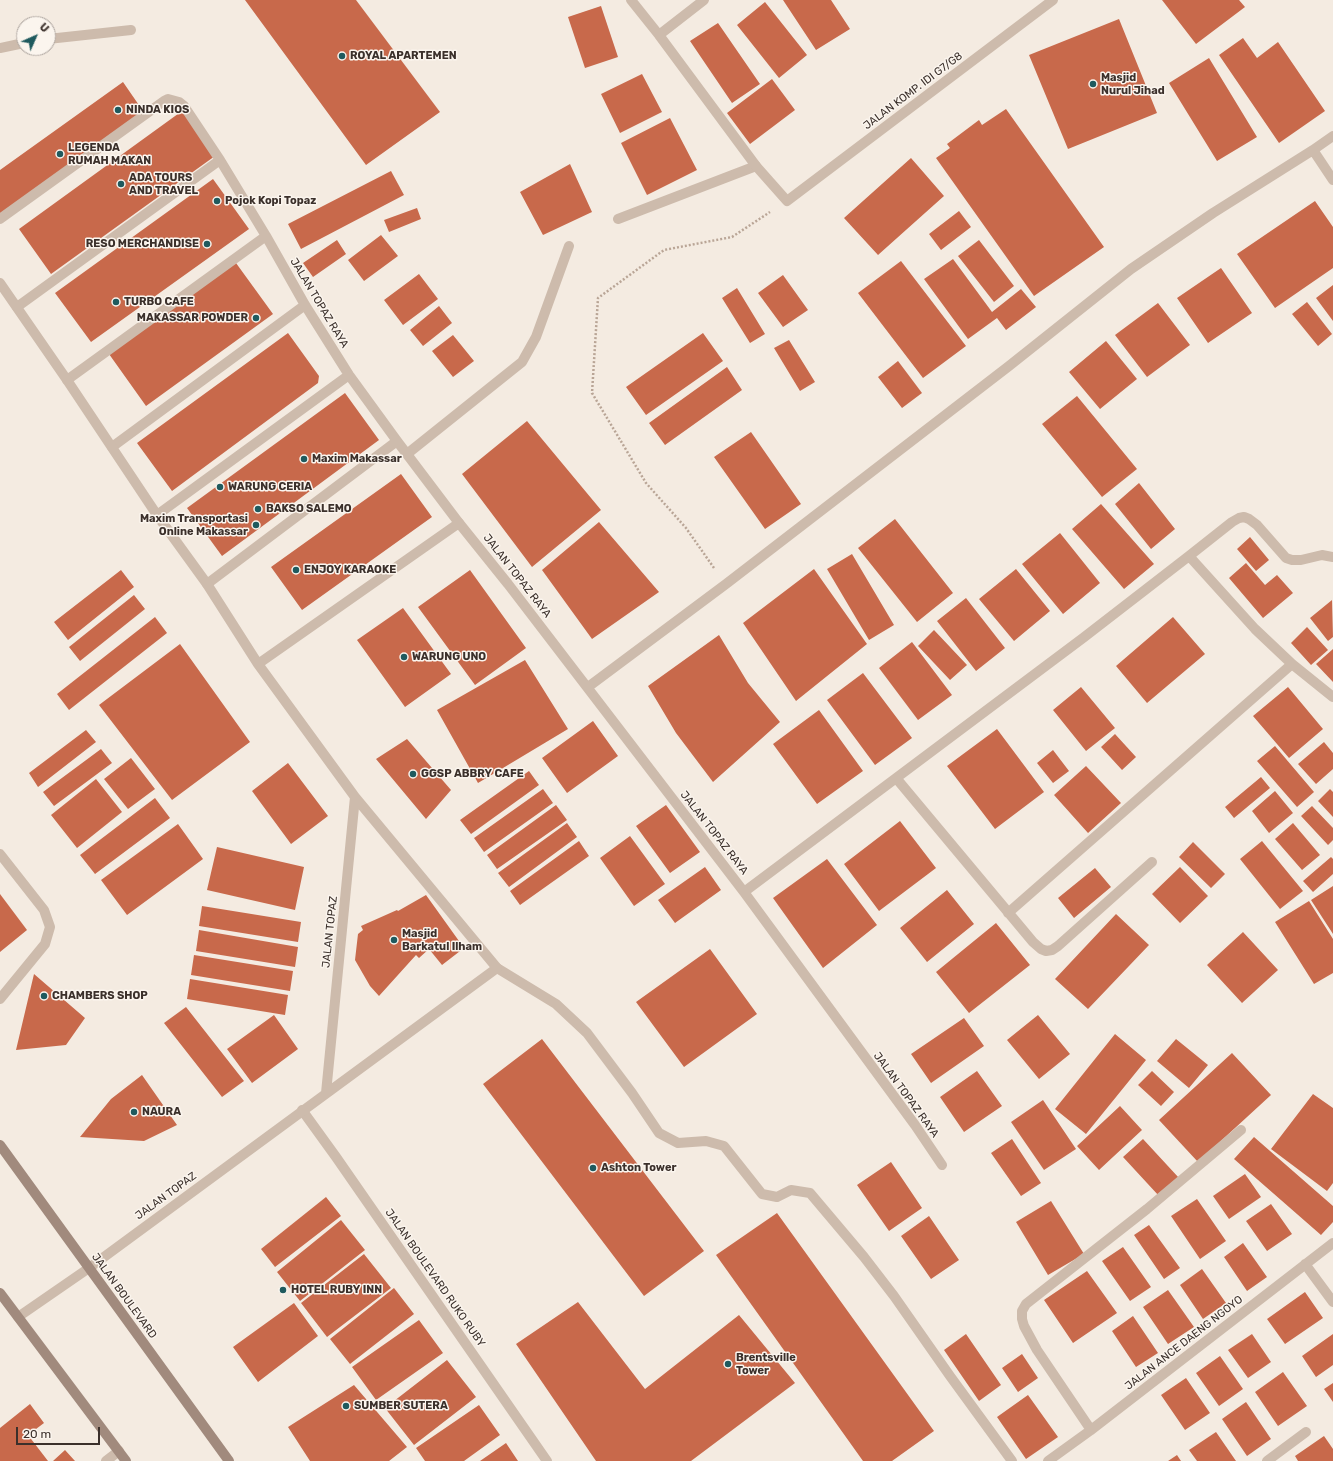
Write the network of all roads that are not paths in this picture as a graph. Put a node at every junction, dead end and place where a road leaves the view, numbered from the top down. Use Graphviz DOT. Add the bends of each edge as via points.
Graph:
graph roads {
  1 [pos="631,0"];
  2 [pos="704,0"];
  3 [pos="1053,0"];
  4 [pos="132,30"];
  5 [pos="659,35"];
  6 [pos="56,38"];
  7 [pos="16,45"];
  8 [pos="0,48"];
  9 [pos="1333,136"];
  10 [pos="1313,150"];
  11 [pos="220,160"];
  12 [pos="756,166"];
  13 [pos="1333,180"];
  14 [pos="0,219"];
  15 [pos="618,219"];
  16 [pos="266,236"];
  17 [pos="569,246"];
  18 [pos="0,283"];
  19 [pos="305,305"];
  20 [pos="17,307"];
  21 [pos="349,375"];
  22 [pos="67,380"];
  23 [pos="397,441"];
  24 [pos="112,446"];
  25 [pos="407,454"];
  26 [pos="157,515"];
  27 [pos="459,523"];
  28 [pos="1189,556"];
  29 [pos="1333,557"];
  30 [pos="207,584"];
  31 [pos="258,664"];
  32 [pos="1292,664"];
  33 [pos="588,687"];
  34 [pos="1333,697"];
  35 [pos="896,778"];
  36 [pos="355,797"];
  37 [pos="0,854"];
  38 [pos="1152,862"];
  39 [pos="744,892"];
  40 [pos="1008,913"];
  41 [pos="497,968"];
  42 [pos="0,999"];
  43 [pos="326,1093"];
  44 [pos="302,1110"];
  45 [pos="1241,1130"];
  46 [pos="0,1145"];
  47 [pos="942,1165"];
  48 [pos="1333,1243"];
  49 [pos="1305,1264"];
  50 [pos="89,1268"];
  51 [pos="0,1293"];
  52 [pos="1333,1302"];
  53 [pos="18,1317"];
  54 [pos="1091,1430"];
  55 [pos="1306,1432"];
  56 [pos="119,1451"];
  57 [pos="106,1461"];
  58 [pos="126,1461"];
  59 [pos="229,1461"];
  60 [pos="546,1461"];
  61 [pos="1012,1461"];
  62 [pos="1048,1461"];
  63 [pos="1268,1461"];
  1 -- 5 [label="street"];
  2 -- 5 [label="street"];
  3 -- 12 [label="street, JALAN KOMP. IDI G7/G8" via="787,201"];
  4 -- 6 [label="street"];
  5 -- 12 [label="street"];
  7 -- 8 [label="street"];
  9 -- 10 [label="street"];
  10 -- 13 [label="street"];
  10 -- 33 [label="street" via="1131,269 1003,371"];
  11 -- 14 [label="street, JALAN TOPAZ RAYA" via="184,106 168,99"];
  11 -- 16 [label="street, JALAN TOPAZ RAYA"];
  11 -- 20 [label="street"];
  12 -- 15 [label="street"];
  16 -- 19 [label="street, JALAN TOPAZ RAYA"];
  16 -- 22 [label="street"];
  17 -- 25 [label="street" via="536,337 522,362"];
  18 -- 20 [label="street"];
  19 -- 21 [label="street, JALAN TOPAZ RAYA"];
  19 -- 24 [label="street"];
  20 -- 22 [label="street"];
  21 -- 23 [label="street, JALAN TOPAZ RAYA"];
  21 -- 26 [label="street"];
  22 -- 24 [label="street"];
  23 -- 25 [label="street, JALAN TOPAZ RAYA"];
  23 -- 30 [label="street"];
  24 -- 26 [label="street"];
  25 -- 27 [label="street, JALAN TOPAZ RAYA"];
  26 -- 30 [label="street"];
  27 -- 31 [label="street"];
  27 -- 33 [label="street, JALAN TOPAZ RAYA"];
  28 -- 29 [label="street" via="1232,522 1244,517 1257,525 1286,558 1301,560 1322,555"];
  28 -- 32 [label="street" via="1255,629"];
  28 -- 35 [label="street"];
  30 -- 31 [label="street"];
  31 -- 36 [label="street"];
  32 -- 34 [label="street"];
  32 -- 40 [label="street"];
  33 -- 39 [label="street, JALAN TOPAZ RAYA"];
  35 -- 39 [label="street"];
  35 -- 40 [label="street"];
  36 -- 41 [label="street"];
  36 -- 43 [label="street, JALAN TOPAZ"];
  37 -- 42 [label="street" via="44,910 50,927 45,944"];
  38 -- 40 [label="street" via="1052,950 1041,949"];
  39 -- 47 [label="street, JALAN TOPAZ RAYA"];
  41 -- 43 [label="street, JALAN TOPAZ"];
  41 -- 61 [label="street" via="556,1004 587,1033 659,1133 678,1143 706,1141 724,1146 762,1194 777,1197 791,1190 810,1193 881,1279"];
  43 -- 44 [label="street, JALAN TOPAZ"];
  44 -- 50 [label="street, JALAN TOPAZ"];
  44 -- 60 [label="street, JALAN BOULEVARD RUKO RUBY"];
  45 -- 54 [label="street" via="1147,1209 1026,1304 1022,1312 1022,1319 1036,1350"];
  46 -- 50 [label="street, JALAN BOULEVARD"];
  48 -- 49 [label="street, JALAN ANCE DAENG NGOYO"];
  49 -- 52 [label="street"];
  49 -- 54 [label="street, JALAN ANCE DAENG NGOYO"];
  50 -- 53 [label="street, JALAN TOPAZ"];
  50 -- 59 [label="street, JALAN BOULEVARD"];
  51 -- 53 [label="street"];
  53 -- 56 [label="street"];
  54 -- 62 [label="street, JALAN ANCE DAENG NGOYO"];
  55 -- 63 [label="street"];
  56 -- 57 [label="street"];
  56 -- 58 [label="street"];
}
